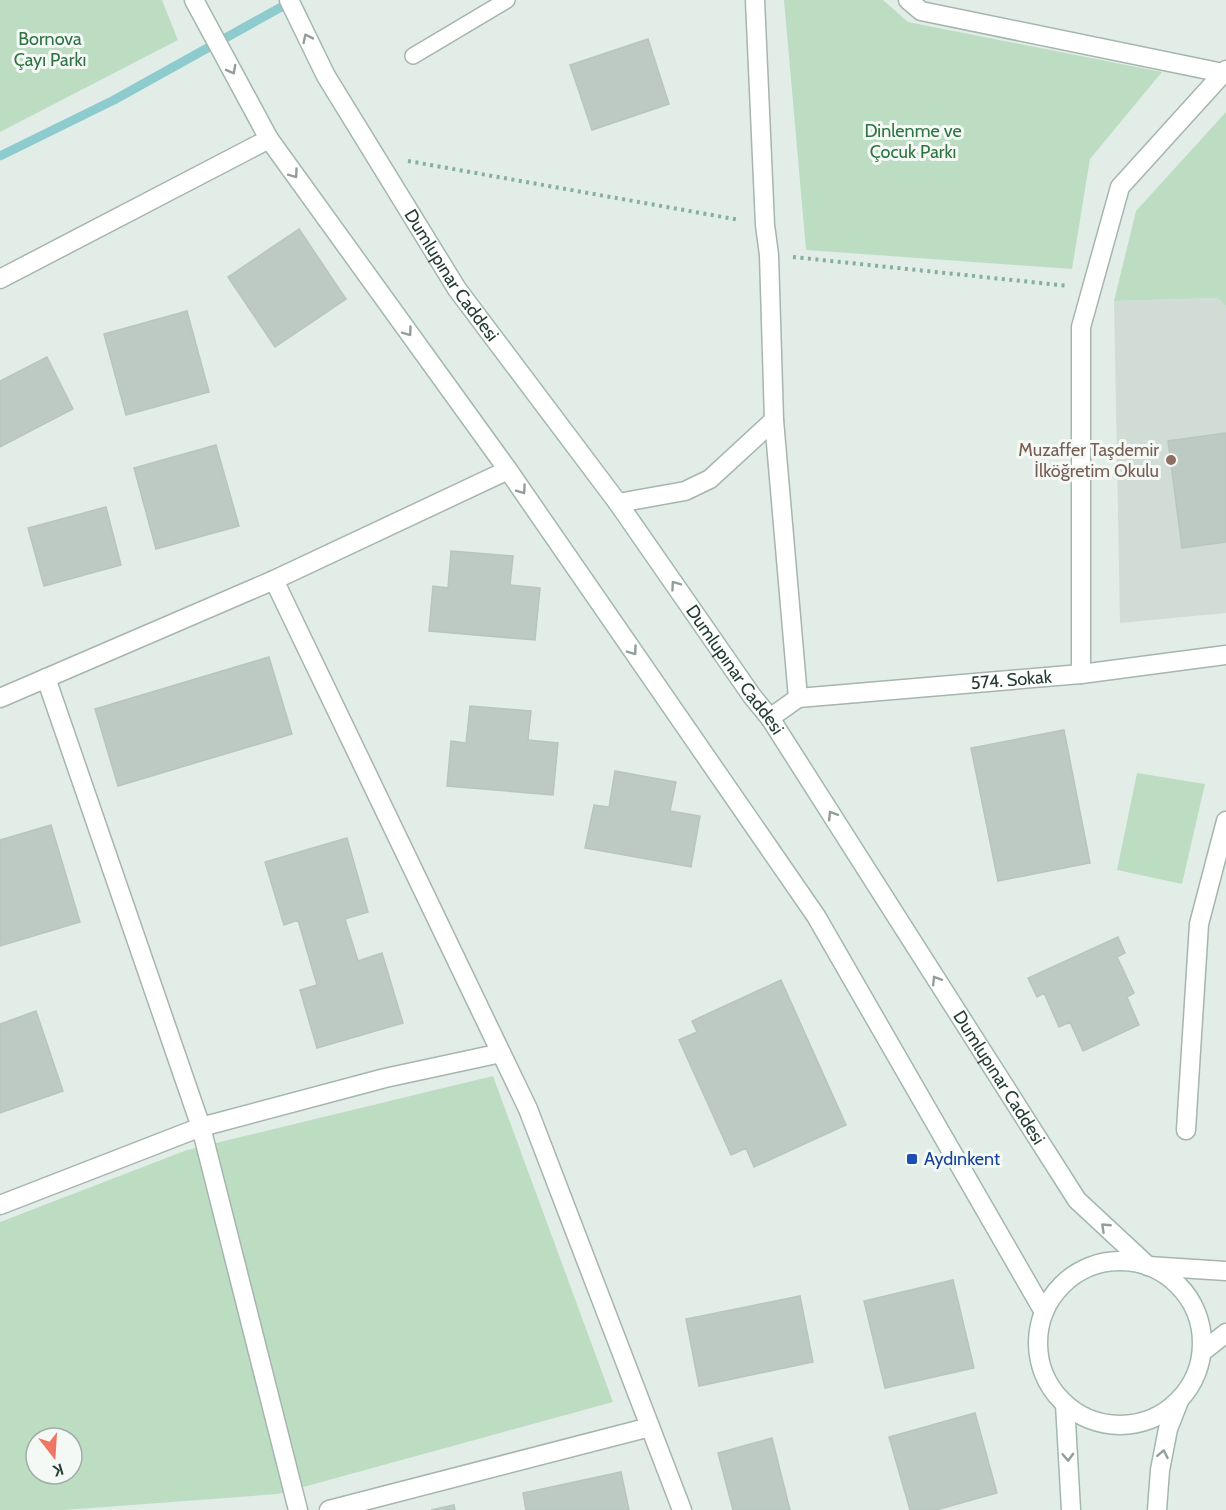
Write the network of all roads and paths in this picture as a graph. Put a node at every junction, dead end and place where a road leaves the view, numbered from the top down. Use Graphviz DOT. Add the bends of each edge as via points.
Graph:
graph roads {
  1 [pos="194,0"];
  2 [pos="289,0"];
  3 [pos="507,0"];
  4 [pos="755,0"];
  5 [pos="908,0"];
  6 [pos="413,56"];
  7 [pos="1225,72"];
  8 [pos="269,139"];
  9 [pos="375,155"];
  10 [pos="765,225"];
  11 [pos="769,255"];
  12 [pos="0,279"];
  13 [pos="1092,288"];
  14 [pos="774,420"];
  15 [pos="508,470"];
  16 [pos="618,503"];
  17 [pos="274,579"];
  18 [pos="1226,655"];
  19 [pos="1081,674"];
  20 [pos="46,678"];
  21 [pos="0,698"];
  22 [pos="798,698"];
  23 [pos="770,718"];
  24 [pos="1226,821"];
  25 [pos="501,1053"];
  26 [pos="201,1127"];
  27 [pos="1186,1130"];
  28 [pos="0,1205"];
  29 [pos="1148,1266"];
  30 [pos="1226,1270"];
  31 [pos="1044,1312"];
  32 [pos="1226,1333"];
  33 [pos="1202,1352"];
  34 [pos="1179,1401"];
  35 [pos="1065,1404"];
  36 [pos="650,1426"];
  37 [pos="298,1510"];
  38 [pos="328,1510"];
  39 [pos="682,1510"];
  40 [pos="1071,1510"];
  41 [pos="1157,1510"];
  1 -- 8 [label="street, one-way"];
  9 -- 2 [label="street, Dumlupınar Caddesi, one-way" via="326,76"];
  3 -- 6 [label="lane"];
  4 -- 10 [label="street"];
  5 -- 7 [label="street" via="921,11"];
  7 -- 13 [label="street" via="1120,187"];
  8 -- 12 [label="street"];
  8 -- 15 [label="street, one-way"];
  9 -- 10 [label="path"];
  9 -- 16 [label="street, Dumlupınar Caddesi" via="457,289"];
  10 -- 11 [label="street"];
  11 -- 13 [label="path"];
  11 -- 14 [label="street"];
  13 -- 19 [label="street" via="1081,327"];
  14 -- 16 [label="street" via="710,479 685,491"];
  14 -- 22 [label="street"];
  15 -- 17 [label="street"];
  15 -- 31 [label="street, one-way" via="816,916"];
  23 -- 16 [label="street, Dumlupınar Caddesi, one-way"];
  17 -- 20 [label="street"];
  17 -- 25 [label="street"];
  18 -- 19 [label="street, 574. Sokak"];
  19 -- 22 [label="street, 574. Sokak"];
  20 -- 21 [label="street"];
  20 -- 26 [label="street"];
  22 -- 23 [label="street"];
  29 -- 23 [label="street, Dumlupınar Caddesi, one-way" via="1077,1200"];
  24 -- 27 [label="street" via="1199,924"];
  25 -- 26 [label="street" via="385,1078"];
  25 -- 36 [label="street" via="528,1109"];
  26 -- 28 [label="street"];
  26 -- 37 [label="street"];
  29 -- 30 [label="street"];
  29 -- 31 [label="street" via="1124,1261 1099,1264 1076,1274 1057,1291"];
  29 -- 33 [label="street" via="1172,1280 1190,1300 1200,1325"];
  31 -- 35 [label="street" via="1038,1337 1040,1361 1049,1384"];
  32 -- 33 [label="street"];
  33 -- 34 [label="street" via="1194,1378"];
  34 -- 35 [label="street" via="1158,1416 1135,1424 1110,1425 1086,1418"];
  41 -- 34 [label="street, one-way" via="1168,1430"];
  35 -- 40 [label="street, one-way"];
  36 -- 38 [label="street"];
  36 -- 39 [label="street"];
}
